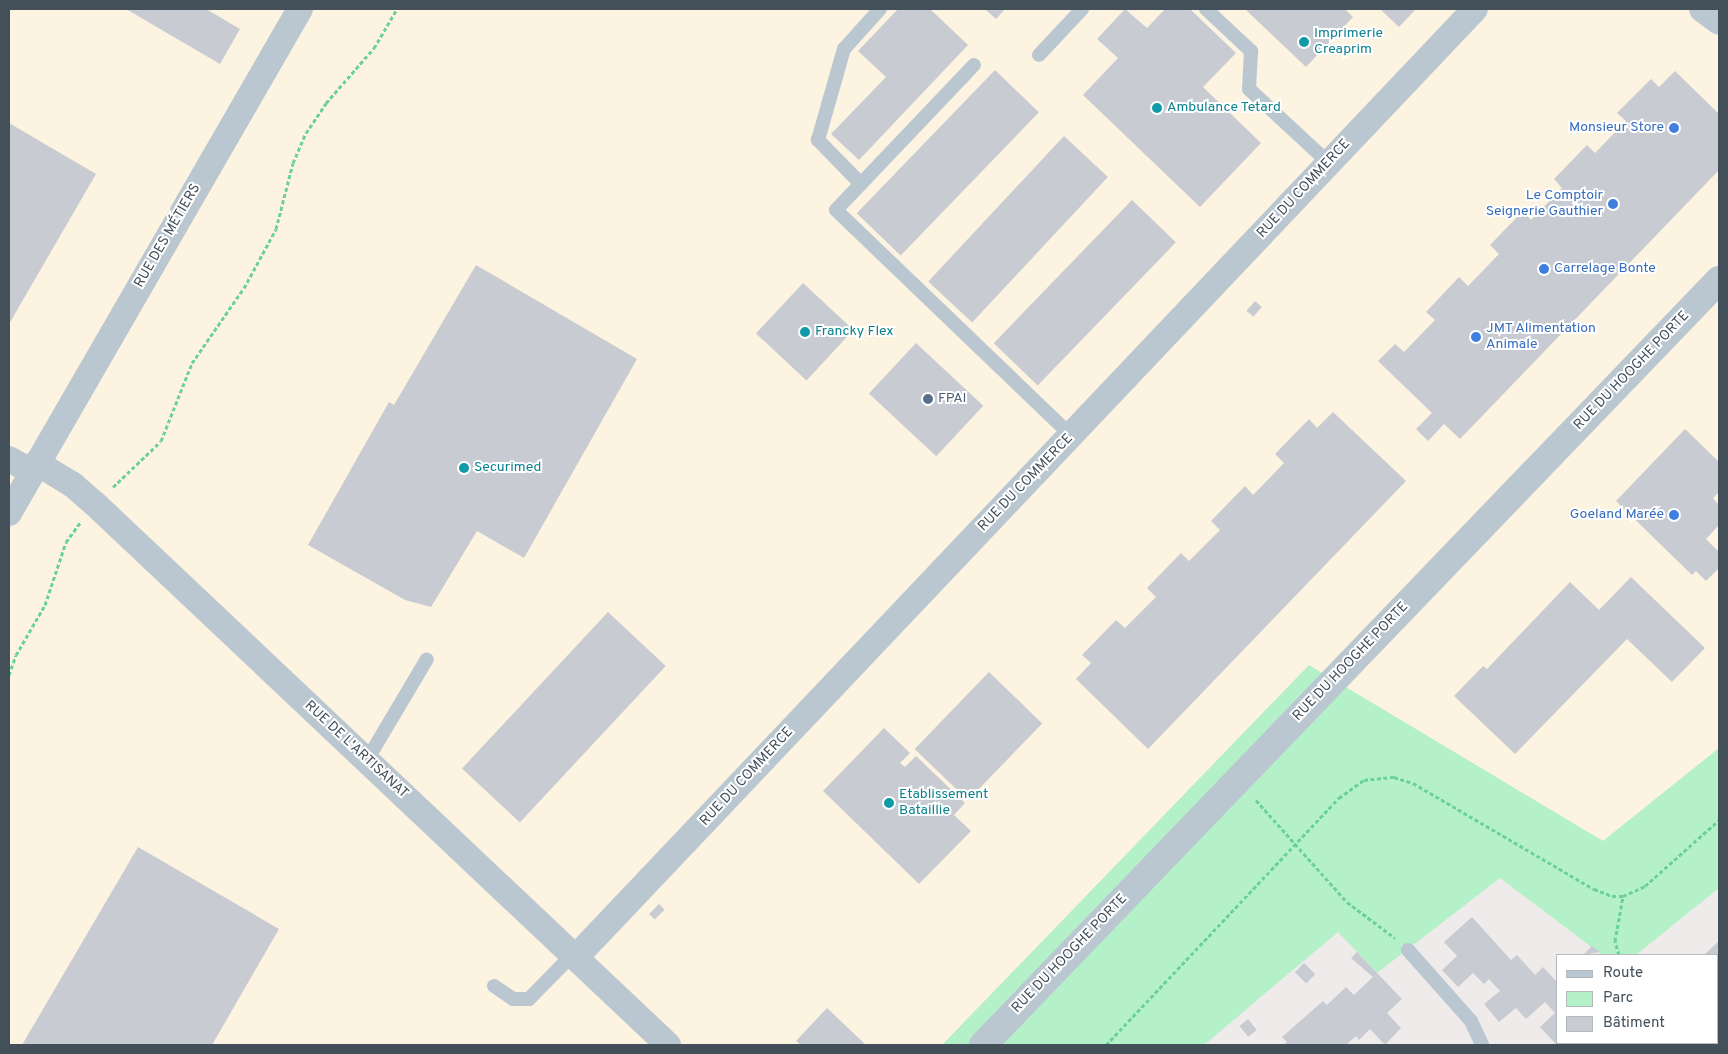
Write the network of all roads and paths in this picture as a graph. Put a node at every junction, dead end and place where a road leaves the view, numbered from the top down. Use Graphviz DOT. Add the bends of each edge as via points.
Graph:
graph roads {
  1 [pos="300,9"];
  2 [pos="397,9"];
  3 [pos="880,9"];
  4 [pos="1082,9"];
  5 [pos="1206,9"];
  6 [pos="1475,9"];
  7 [pos="1702,9"];
  8 [pos="1719,22"];
  9 [pos="1040,55"];
  10 [pos="974,65"];
  11 [pos="1329,163"];
  12 [pos="860,184"];
  13 [pos="1719,280"];
  14 [pos="1071,435"];
  15 [pos="9,459"];
  16 [pos="35,468"];
  17 [pos="96,504"];
  18 [pos="9,513"];
  19 [pos="427,659"];
  20 [pos="9,675"];
  21 [pos="367,760"];
  22 [pos="1238,780"];
  23 [pos="1719,820"];
  24 [pos="1295,843"];
  25 [pos="1623,896"];
  26 [pos="1408,950"];
  27 [pos="1619,954"];
  28 [pos="574,956"];
  29 [pos="494,986"];
  30 [pos="668,1045"];
  31 [pos="983,1045"];
  32 [pos="1106,1045"];
  33 [pos="1482,1045"];
  1 -- 16 [label="street, RUE DES MÉTIERS"];
  2 -- 17 [label="path" via="374,48 326,103 306,133 293,163 276,229 244,288 192,363 161,441"];
  3 -- 12 [label="lane" via="844,49 818,140"];
  4 -- 9 [label="lane"];
  5 -- 11 [label="lane" via="1251,51 1250,89"];
  6 -- 11 [label="street, RUE DU COMMERCE"];
  7 -- 8 [label="street"];
  10 -- 12 [label="lane"];
  11 -- 14 [label="street, RUE DU COMMERCE"];
  12 -- 14 [label="lane" via="836,210"];
  13 -- 22 [label="street, RUE DU HOOGHE PORTE"];
  14 -- 28 [label="street, RUE DU COMMERCE"];
  15 -- 16 [label="street, RUE DE L'ARTISANAT"];
  16 -- 17 [label="street, RUE DE L'ARTISANAT" via="73,485"];
  16 -- 18 [label="street, RUE DES MÉTIERS"];
  17 -- 20 [label="path" via="66,542 45,605 16,655"];
  17 -- 21 [label="street, RUE DE L'ARTISANAT"];
  19 -- 21 [label="lane"];
  21 -- 28 [label="street, RUE DE L'ARTISANAT"];
  22 -- 24 [label="path"];
  22 -- 31 [label="street, RUE DU HOOGHE PORTE"];
  23 -- 25 [label="path" via="1645,886"];
  24 -- 25 [label="path" via="1355,784 1394,777 1413,783 1594,889 1612,896"];
  24 -- 26 [label="path" via="1347,902"];
  24 -- 32 [label="path"];
  25 -- 27 [label="path" via="1615,941"];
  26 -- 33 [label="lane" via="1471,1021"];
  28 -- 29 [label="lane" via="529,999 513,999"];
  28 -- 30 [label="street, RUE DE L'ARTISANAT"];
}
